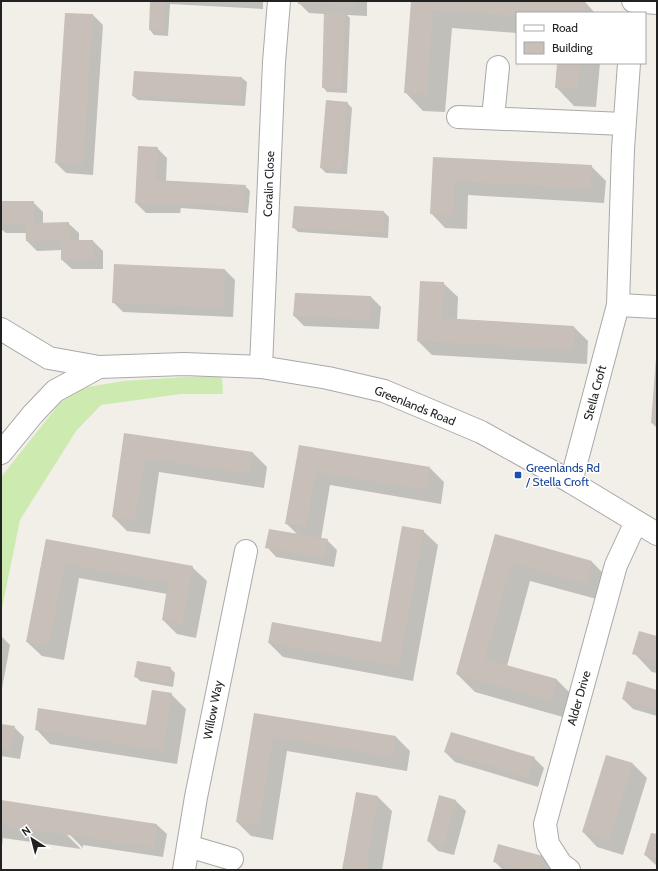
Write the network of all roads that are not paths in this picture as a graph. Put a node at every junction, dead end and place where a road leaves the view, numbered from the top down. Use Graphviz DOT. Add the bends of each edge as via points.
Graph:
graph roads {
  1 [pos="279,1"];
  2 [pos="633,1"];
  3 [pos="657,3"];
  4 [pos="632,12"];
  5 [pos="629,64"];
  6 [pos="498,67"];
  7 [pos="458,117"];
  8 [pos="493,118"];
  9 [pos="624,124"];
  10 [pos="618,305"];
  11 [pos="657,307"];
  12 [pos="1,329"];
  13 [pos="99,367"];
  14 [pos="261,367"];
  15 [pos="1,453"];
  16 [pos="570,482"];
  17 [pos="636,522"];
  18 [pos="657,534"];
  19 [pos="246,551"];
  20 [pos="188,846"];
  21 [pos="232,859"];
  22 [pos="184,870"];
  23 [pos="568,870"];
  1 -- 14 [label="street, Coralin Close"];
  2 -- 3 [label="street"];
  2 -- 4 [label="street"];
  5 -- 9 [label="street, Stella Croft"];
  6 -- 8 [label="street"];
  7 -- 8 [label="street"];
  8 -- 9 [label="street"];
  9 -- 10 [label="street, Stella Croft"];
  10 -- 11 [label="street"];
  10 -- 16 [label="street, Stella Croft"];
  12 -- 13 [label="street, Greenlands Road" via="49,358"];
  13 -- 14 [label="street, Greenlands Road" via="184,364"];
  13 -- 15 [label="street, Greenlands Road" via="55,391"];
  14 -- 16 [label="street, Greenlands Road" via="328,378 384,391 481,432"];
  16 -- 17 [label="street, Greenlands Road"];
  17 -- 18 [label="street, Greenlands Road"];
  17 -- 23 [label="street, Alder Drive" via="616,565 545,824 548,844"];
  19 -- 20 [label="street, Willow Way"];
  20 -- 21 [label="street"];
  20 -- 22 [label="street, Willow Way"];
}
